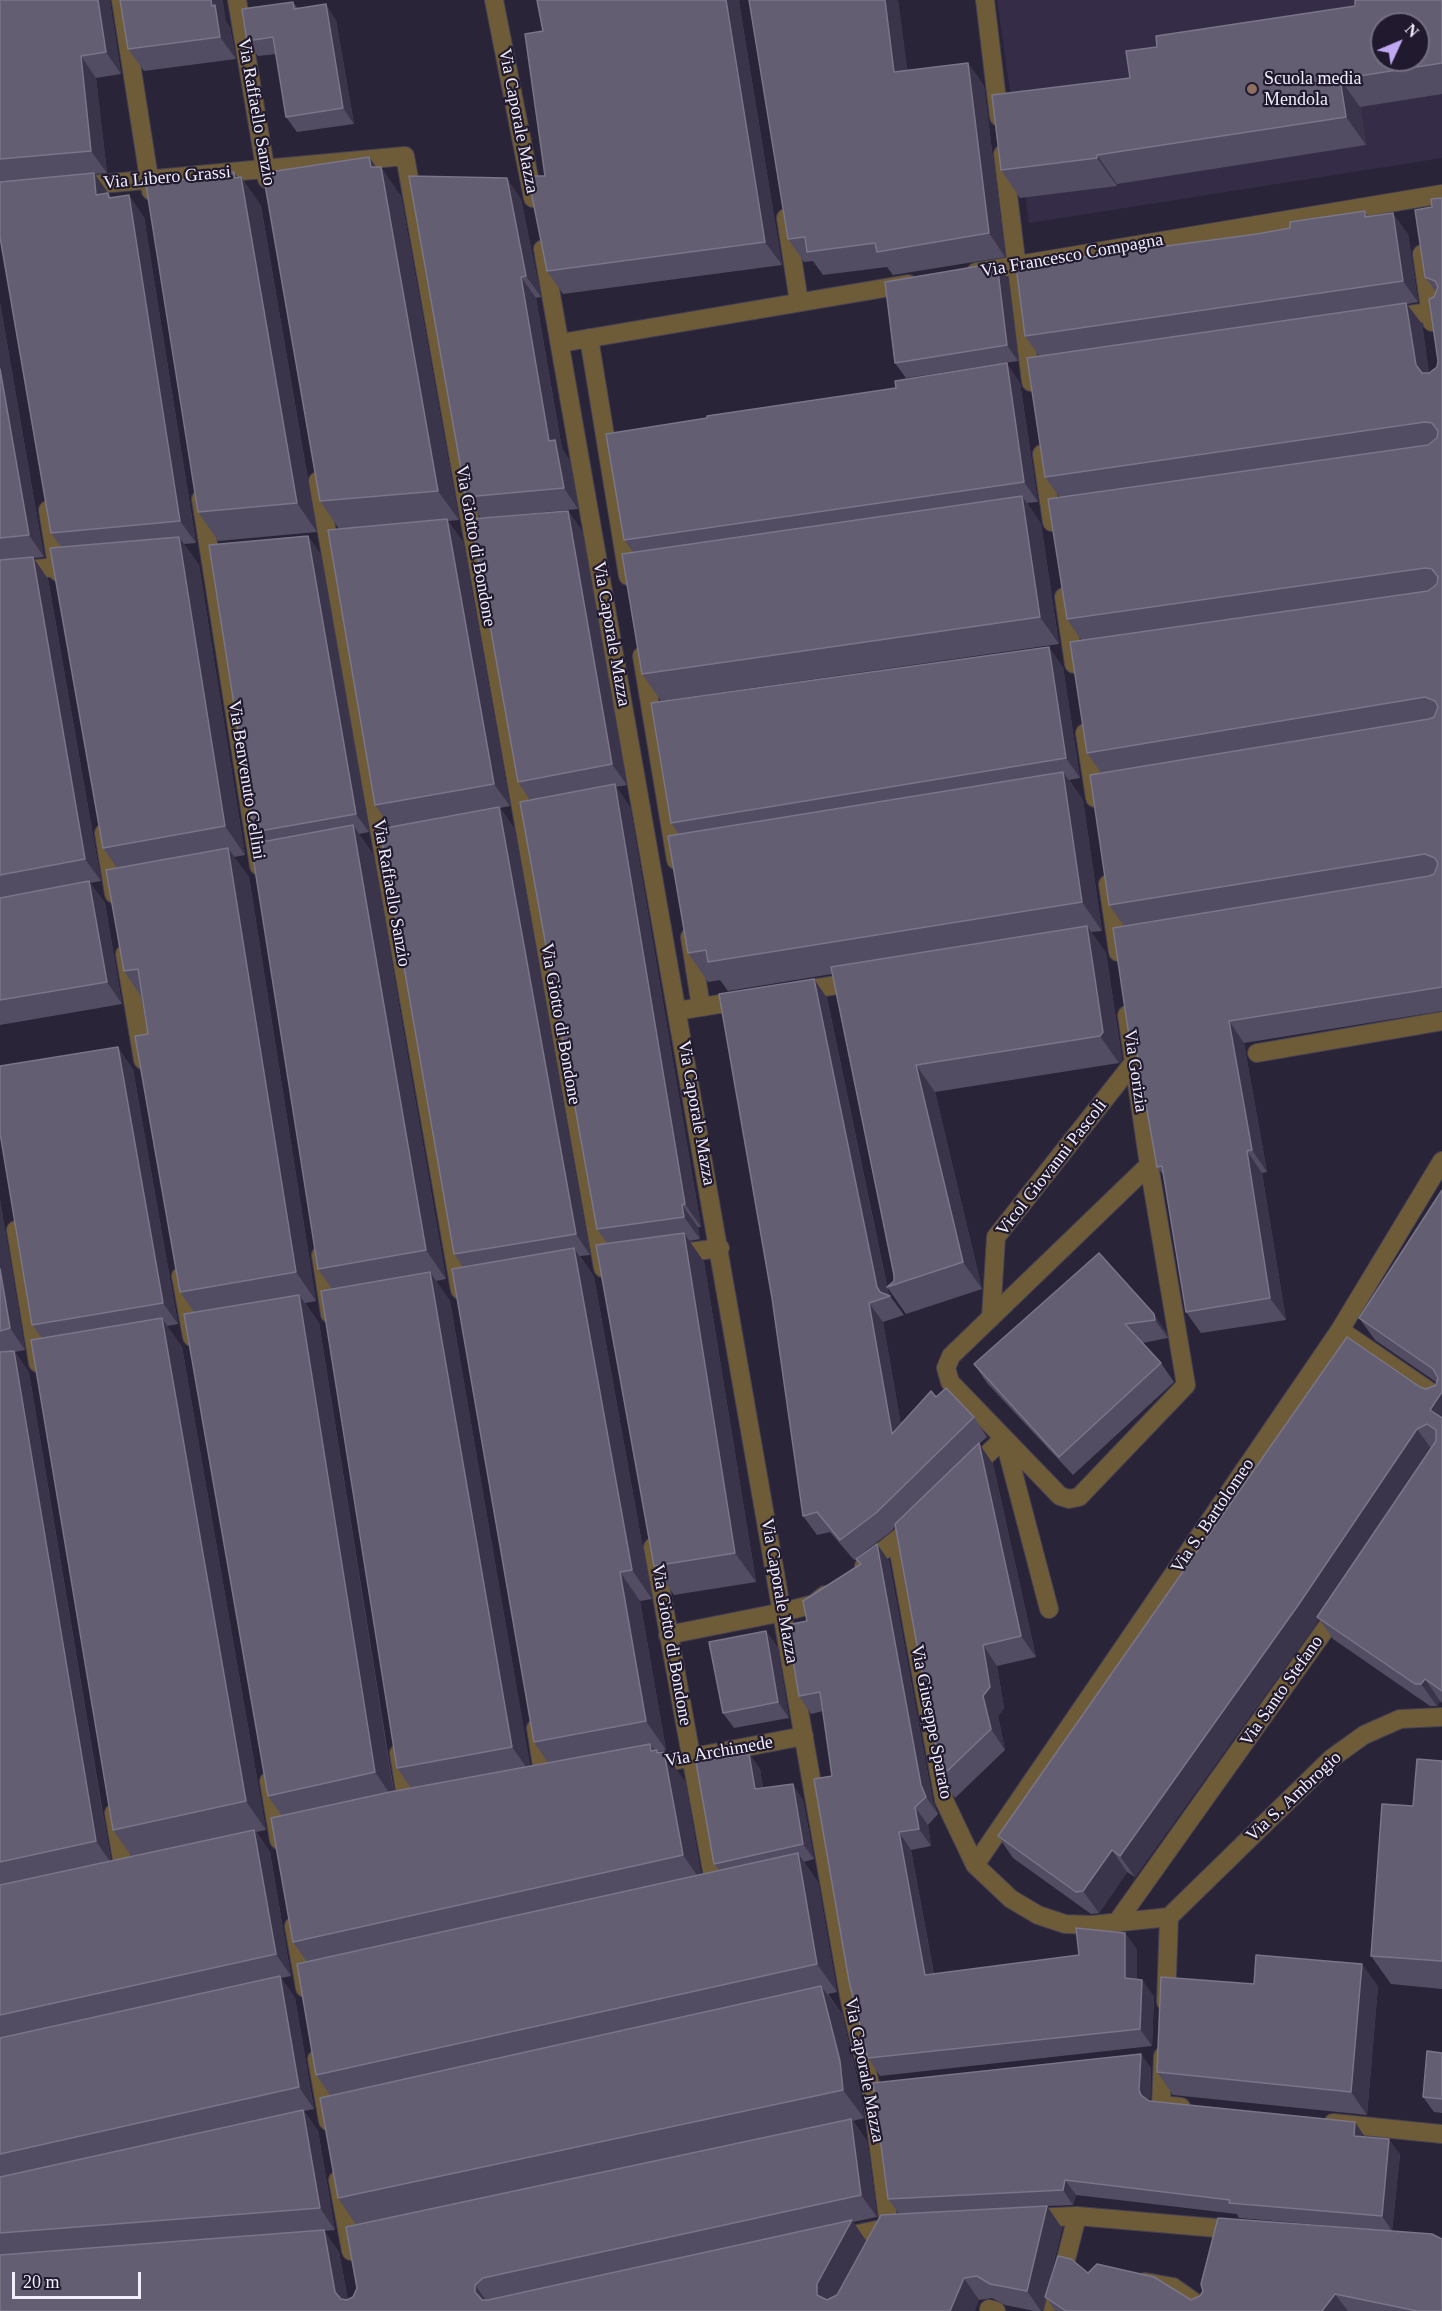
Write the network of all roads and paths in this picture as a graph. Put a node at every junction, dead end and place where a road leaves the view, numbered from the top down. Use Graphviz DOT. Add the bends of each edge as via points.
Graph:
graph roads {
  1 [pos="121,0"];
  2 [pos="237,0"];
  3 [pos="494,0"];
  4 [pos="985,0"];
  5 [pos="405,156"];
  6 [pos="265,169"];
  7 [pos="150,180"];
  8 [pos="57,188"];
  9 [pos="269,192"];
  10 [pos="1442,194"];
  11 [pos="782,198"];
  12 [pos="1414,199"];
  13 [pos="153,203"];
  14 [pos="1017,266"];
  15 [pos="960,275"];
  16 [pos="925,281"];
  17 [pos="799,302"];
  18 [pos="1436,311"];
  19 [pos="1372,320"];
  20 [pos="589,338"];
  21 [pos="561,343"];
  22 [pos="1436,343"];
  23 [pos="1036,369"];
  24 [pos="1006,374"];
  25 [pos="1034,398"];
  26 [pos="1039,432"];
  27 [pos="629,434"];
  28 [pos="605,437"];
  29 [pos="315,461"];
  30 [pos="198,483"];
  31 [pos="45,496"];
  32 [pos="1057,510"];
  33 [pos="1027,514"];
  34 [pos="591,519"];
  35 [pos="567,521"];
  36 [pos="478,529"];
  37 [pos="448,532"];
  38 [pos="1054,535"];
  39 [pos="352,540"];
  40 [pos="329,542"];
  41 [pos="305,544"];
  42 [pos="233,551"];
  43 [pos="210,553"];
  44 [pos="186,555"];
  45 [pos="93,563"];
  46 [pos="57,567"];
  47 [pos="0,572"];
  48 [pos="1062,582"];
  49 [pos="62,590"];
  50 [pos="631,593"];
  51 [pos="639,637"];
  52 [pos="1095,650"];
  53 [pos="1072,653"];
  54 [pos="1049,656"];
  55 [pos="1078,687"];
  56 [pos="675,710"];
  57 [pos="651,714"];
  58 [pos="1083,720"];
  59 [pos="1116,784"];
  60 [pos="1093,788"];
  61 [pos="1070,792"];
  62 [pos="639,794"];
  63 [pos="616,798"];
  64 [pos="546,811"];
  65 [pos="1097,811"];
  66 [pos="523,815"];
  67 [pos="499,820"];
  68 [pos="102,821"];
  69 [pos="388,840"];
  70 [pos="360,845"];
  71 [pos="699,853"];
  72 [pos="676,856"];
  73 [pos="281,859"];
  74 [pos="259,864"];
  75 [pos="235,868"];
  76 [pos="1106,870"];
  77 [pos="680,880"];
  78 [pos="134,887"];
  79 [pos="262,887"];
  80 [pos="114,891"];
  81 [pos="91,895"];
  82 [pos="118,914"];
  83 [pos="686,914"];
  84 [pos="1140,936"];
  85 [pos="122,937"];
  86 [pos="1116,940"];
  87 [pos="1093,943"];
  88 [pos="1121,973"];
  89 [pos="871,979"];
  90 [pos="836,985"];
  91 [pos="780,994"];
  92 [pos="1124,995"];
  93 [pos="757,998"];
  94 [pos="701,1007"];
  95 [pos="840,1008"];
  96 [pos="677,1011"];
  97 [pos="1442,1021"];
  98 [pos="1257,1053"];
  99 [pos="1134,1062"];
  100 [pos="146,1077"];
  101 [pos="1442,1161"];
  102 [pos="1149,1165"];
  103 [pos="13,1211"];
  104 [pos="318,1239"];
  105 [pos="720,1248"];
  106 [pos="661,1256"];
  107 [pos="179,1263"];
  108 [pos="609,1263"];
  109 [pos="581,1268"];
  110 [pos="482,1284"];
  111 [pos="607,1287"];
  112 [pos="459,1288"];
  113 [pos="438,1292"];
  114 [pos="351,1306"];
  115 [pos="329,1310"];
  116 [pos="464,1311"];
  117 [pos="306,1314"];
  118 [pos="991,1318"];
  119 [pos="214,1329"];
  120 [pos="1340,1330"];
  121 [pos="333,1333"];
  122 [pos="185,1334"];
  123 [pos="195,1357"];
  124 [pos="44,1358"];
  125 [pos="19,1362"];
  126 [pos="42,1382"];
  127 [pos="1442,1400"];
  128 [pos="1004,1438"];
  129 [pos="955,1486"];
  130 [pos="930,1510"];
  131 [pos="650,1530"];
  132 [pos="897,1541"];
  133 [pos="1350,1593"];
  134 [pos="1049,1609"];
  135 [pos="783,1612"];
  136 [pos="668,1635"];
  137 [pos="533,1716"];
  138 [pos="1441,1716"];
  139 [pos="804,1736"];
  140 [pos="397,1740"];
  141 [pos="692,1757"];
  142 [pos="267,1768"];
  143 [pos="624,1770"];
  144 [pos="568,1781"];
  145 [pos="545,1785"];
  146 [pos="523,1789"];
  147 [pos="112,1801"];
  148 [pos="431,1806"];
  149 [pos="408,1810"];
  150 [pos="387,1815"];
  151 [pos="301,1834"];
  152 [pos="279,1839"];
  153 [pos="257,1843"];
  154 [pos="283,1861"];
  155 [pos="975,1865"];
  156 [pos="146,1866"];
  157 [pos="827,1868"];
  158 [pos="124,1870"];
  159 [pos="805,1873"];
  160 [pos="101,1876"];
  161 [pos="738,1888"];
  162 [pos="716,1893"];
  163 [pos="693,1898"];
  164 [pos="291,1906"];
  165 [pos="1169,1917"];
  166 [pos="1117,1922"];
  167 [pos="327,1979"];
  168 [pos="298,1986"];
  169 [pos="850,2001"];
  170 [pos="827,2006"];
  171 [pos="308,2007"];
  172 [pos="314,2040"];
  173 [pos="1163,2056"];
  174 [pos="1140,2058"];
  175 [pos="894,2085"];
  176 [pos="871,2088"];
  177 [pos="1195,2109"];
  178 [pos="350,2112"];
  179 [pos="321,2119"];
  180 [pos="1321,2122"];
  181 [pos="877,2127"];
  182 [pos="854,2132"];
  183 [pos="1442,2134"];
  184 [pos="331,2140"];
  185 [pos="335,2162"];
  186 [pos="1077,2216"];
  187 [pos="1018,2219"];
  188 [pos="913,2225"];
  189 [pos="889,2226"];
  190 [pos="1264,2232"];
  191 [pos="372,2235"];
  192 [pos="349,2240"];
  193 [pos="326,2241"];
  194 [pos="821,2241"];
  195 [pos="879,2245"];
  196 [pos="1064,2265"];
  197 [pos="1086,2269"];
  198 [pos="354,2270"];
  199 [pos="1129,2278"];
  200 [pos="1053,2311"];
  201 [pos="1207,2311"];
  1 -- 7 [label="street"];
  2 -- 6 [label="street, Via Raffaello Sanzio"];
  3 -- 21 [label="street, Via Caporale Mazza"];
  4 -- 14 [label="street"];
  5 -- 6 [label="street, Via Libero Grassi"];
  5 -- 36 [label="street, Via Giotto di Bondone"];
  6 -- 7 [label="street, Via Libero Grassi"];
  6 -- 9 [label="street, Via Raffaello Sanzio"];
  7 -- 8 [label="street, Via Libero Grassi"];
  7 -- 13 [label="street"];
  10 -- 12 [label="street, Via Francesco Compagna"];
  11 -- 17 [label="street"];
  12 -- 14 [label="street, Via Francesco Compagna"];
  12 -- 18 [label="street"];
  14 -- 15 [label="street, Via Francesco Compagna"];
  14 -- 23 [label="street"];
  16 -- 17 [label="street"];
  17 -- 20 [label="street"];
  18 -- 19 [label="street"];
  18 -- 22 [label="street"];
  20 -- 21 [label="street"];
  20 -- 28 [label="street, Via Caporale Mazza"];
  21 -- 34 [label="street, Via Caporale Mazza"];
  23 -- 24 [label="street"];
  23 -- 25 [label="street"];
  26 -- 32 [label="street"];
  27 -- 28 [label="street"];
  28 -- 50 [label="street, Via Caporale Mazza" via="633,571"];
  29 -- 40 [label="street, Via Raffaello Sanzio"];
  30 -- 43 [label="street, Via Benvenuto Cellini"];
  31 -- 46 [label="street"];
  32 -- 33 [label="street"];
  32 -- 38 [label="street"];
  34 -- 35 [label="street"];
  34 -- 62 [label="street, Via Caporale Mazza"];
  36 -- 37 [label="street"];
  36 -- 66 [label="street, Via Giotto di Bondone"];
  39 -- 40 [label="street"];
  40 -- 41 [label="street"];
  40 -- 69 [label="street, Via Raffaello Sanzio"];
  42 -- 43 [label="street"];
  43 -- 44 [label="street"];
  43 -- 74 [label="street, Via Benvenuto Cellini"];
  45 -- 46 [label="street"];
  46 -- 47 [label="street"];
  46 -- 49 [label="street"];
  48 -- 53 [label="street"];
  51 -- 57 [label="street, Via Caporale Mazza"];
  52 -- 53 [label="street"];
  53 -- 54 [label="street"];
  53 -- 55 [label="street"];
  56 -- 57 [label="street"];
  57 -- 72 [label="street, Via Caporale Mazza"];
  58 -- 60 [label="street"];
  59 -- 60 [label="street"];
  60 -- 61 [label="street"];
  60 -- 65 [label="street"];
  62 -- 63 [label="street"];
  62 -- 96 [label="street, Via Caporale Mazza"];
  64 -- 66 [label="street"];
  66 -- 67 [label="street"];
  66 -- 108 [label="street, Via Giotto di Bondone"];
  68 -- 80 [label="street"];
  69 -- 70 [label="street"];
  69 -- 112 [label="street, Via Raffaello Sanzio"];
  71 -- 72 [label="street"];
  72 -- 77 [label="street, Via Caporale Mazza"];
  73 -- 74 [label="street"];
  74 -- 75 [label="street"];
  74 -- 79 [label="street, Via Benvenuto Cellini"];
  76 -- 86 [label="street"];
  78 -- 80 [label="street"];
  80 -- 81 [label="street"];
  80 -- 82 [label="street"];
  83 -- 94 [label="street"];
  84 -- 86 [label="street"];
  85 -- 100 [label="street"];
  86 -- 87 [label="street"];
  86 -- 88 [label="street"];
  89 -- 90 [label="street"];
  90 -- 91 [label="street"];
  90 -- 95 [label="street"];
  92 -- 99 [label="street, Via Gorizia"];
  93 -- 94 [label="street"];
  94 -- 96 [label="street"];
  96 -- 105 [label="street, Via Caporale Mazza"];
  97 -- 98 [label="street"];
  99 -- 102 [label="street, Via Gorizia"];
  99 -- 118 [label="street, Vicol Giovanni Pascoli" via="996,1237"];
  101 -- 120 [label="street, Via S. Bartolomeo"];
  102 -- 118 [label="street, Via Gorizia"];
  102 -- 128 [label="street, Via Gorizia" via="1186,1385 1079,1497 1059,1496"];
  103 -- 124 [label="street"];
  104 -- 115 [label="street"];
  105 -- 106 [label="street"];
  105 -- 135 [label="street, Via Caporale Mazza"];
  107 -- 122 [label="street"];
  108 -- 109 [label="street"];
  108 -- 111 [label="street, Via Giotto di Bondone"];
  110 -- 112 [label="street"];
  112 -- 113 [label="street"];
  112 -- 116 [label="street, Via Raffaello Sanzio"];
  114 -- 115 [label="street"];
  115 -- 117 [label="street"];
  115 -- 121 [label="street"];
  118 -- 128 [label="street, Via Gorizia" via="951,1356 946,1368 950,1382"];
  119 -- 122 [label="street"];
  120 -- 127 [label="street"];
  120 -- 155 [label="street, Via S. Bartolomeo"];
  122 -- 123 [label="street"];
  124 -- 125 [label="street"];
  124 -- 126 [label="street"];
  128 -- 129 [label="street"];
  128 -- 134 [label="street"];
  130 -- 132 [label="street"];
  131 -- 136 [label="street, Via Giotto di Bondone"];
  132 -- 135 [label="street" via="814,1604"];
  132 -- 155 [label="street, Via Giuseppe Sparato" via="944,1800"];
  133 -- 166 [label="street, Via Santo Stefano"];
  135 -- 136 [label="street"];
  135 -- 139 [label="street, Via Caporale Mazza"];
  136 -- 141 [label="street, Via Giotto di Bondone"];
  137 -- 145 [label="street"];
  138 -- 165 [label="street, Via S. Ambrogio" via="1400,1719 1364,1735 1332,1758"];
  139 -- 141 [label="street, Via Archimede"];
  139 -- 157 [label="street, Via Caporale Mazza"];
  140 -- 149 [label="street"];
  141 -- 143 [label="street, Via Archimede"];
  141 -- 162 [label="street, Via Giotto di Bondone"];
  142 -- 152 [label="street"];
  144 -- 145 [label="street"];
  145 -- 146 [label="street"];
  147 -- 158 [label="street"];
  148 -- 149 [label="street"];
  149 -- 150 [label="street"];
  151 -- 152 [label="street"];
  152 -- 153 [label="street"];
  152 -- 154 [label="street"];
  155 -- 166 [label="street, Via Giuseppe Sparato" via="1011,1899 1038,1915 1065,1924"];
  156 -- 158 [label="street"];
  157 -- 159 [label="street"];
  157 -- 169 [label="street, Via Caporale Mazza"];
  158 -- 160 [label="street"];
  161 -- 162 [label="street"];
  162 -- 163 [label="street"];
  164 -- 168 [label="street"];
  165 -- 166 [label="street, Via Giuseppe Sparato"];
  165 -- 173 [label="street"];
  167 -- 168 [label="street"];
  168 -- 171 [label="street"];
  169 -- 170 [label="street"];
  169 -- 176 [label="street, Via Caporale Mazza"];
  172 -- 179 [label="street"];
  173 -- 174 [label="street"];
  173 -- 177 [label="street" via="1161,2105"];
  175 -- 176 [label="street"];
  176 -- 181 [label="street, Via Caporale Mazza"];
  178 -- 179 [label="street"];
  179 -- 184 [label="street"];
  180 -- 183 [label="street"];
  181 -- 182 [label="street"];
  181 -- 189 [label="street, Via Caporale Mazza"];
  185 -- 192 [label="street"];
  186 -- 187 [label="street"];
  186 -- 190 [label="street"];
  186 -- 196 [label="street"];
  188 -- 189 [label="street"];
  189 -- 194 [label="street"];
  189 -- 195 [label="street"];
  191 -- 192 [label="street"];
  192 -- 193 [label="street"];
  192 -- 198 [label="street"];
  196 -- 197 [label="street"];
  196 -- 200 [label="street"];
  199 -- 201 [label="street" via="1173,2287"];
}
